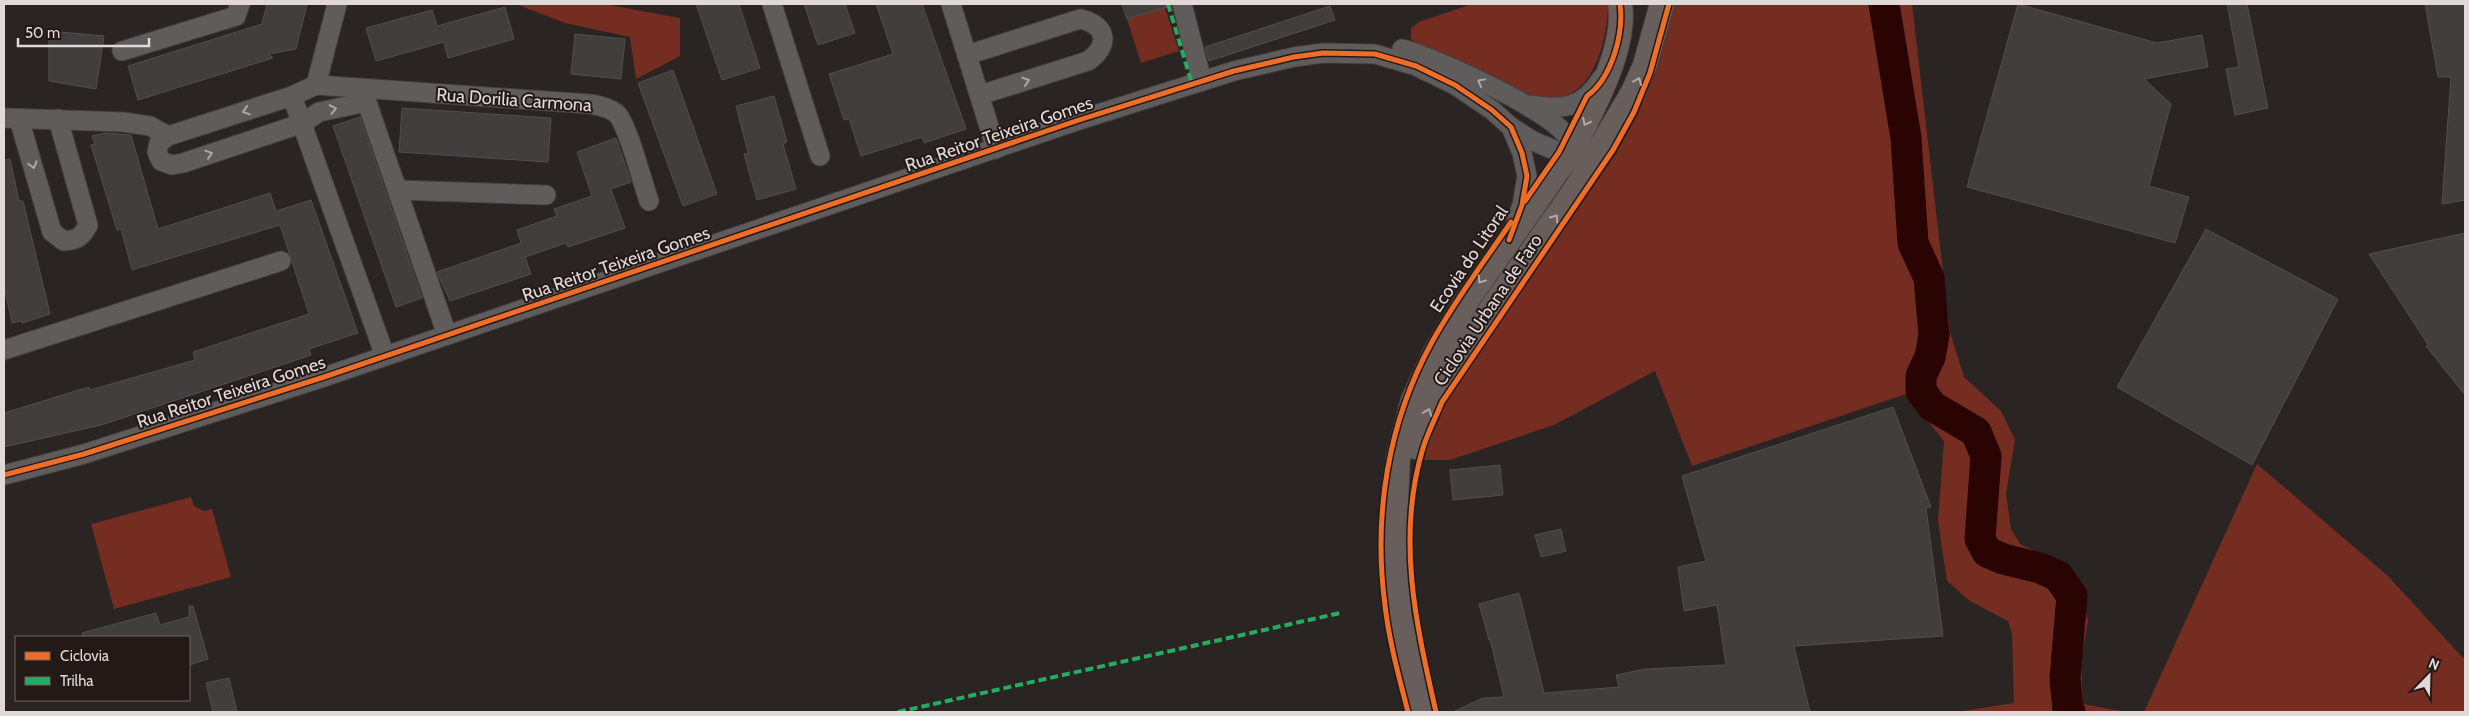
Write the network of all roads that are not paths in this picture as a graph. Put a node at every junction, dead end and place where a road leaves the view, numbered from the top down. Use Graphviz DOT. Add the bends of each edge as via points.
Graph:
graph roads {
  1 [pos="240,4"];
  2 [pos="337,4"];
  3 [pos="772,4"];
  4 [pos="951,4"];
  5 [pos="1182,4"];
  6 [pos="1620,4"];
  7 [pos="1662,4"];
  8 [pos="122,50"];
  9 [pos="967,55"];
  10 [pos="1612,61"];
  11 [pos="1234,71"];
  12 [pos="1202,81"];
  13 [pos="316,85"];
  14 [pos="292,96"];
  15 [pos="365,96"];
  16 [pos="980,96"];
  17 [pos="1524,104"];
  18 [pos="11,118"];
  19 [pos="58,119"];
  20 [pos="123,122"];
  21 [pos="302,123"];
  22 [pos="1614,124"];
  23 [pos="1511,127"];
  24 [pos="168,136"];
  25 [pos="996,149"];
  26 [pos="1572,150"];
  27 [pos="157,152"];
  28 [pos="820,156"];
  29 [pos="398,190"];
  30 [pos="1575,190"];
  31 [pos="546,195"];
  32 [pos="648,201"];
  33 [pos="1509,240"];
  34 [pos="281,261"];
  35 [pos="447,335"];
  36 [pos="4,350"];
  37 [pos="385,356"];
  38 [pos="4,475"];
  39 [pos="1395,526"];
  40 [pos="1420,712"];
  1 -- 8 [label="street" via="236,16"];
  2 -- 13 [label="street"];
  3 -- 28 [label="street"];
  4 -- 9 [label="street"];
  5 -- 12 [label="street"];
  6 -- 10 [label="main road" via="1622,17"];
  22 -- 7 [label="main road, one-way" via="1644,65"];
  9 -- 16 [label="street"];
  16 -- 9 [label="street, one-way" via="1088,61 1100,53 1104,40 1101,30 1092,22 1080,19"];
  10 -- 17 [label="street" via="1594,91 1578,102 1556,109"];
  10 -- 26 [label="main road, one-way"];
  11 -- 12 [label="street, Rua Reitor Teixeira Gomes"];
  17 -- 11 [label="street, one-way" via="1437,61 1382,45 1331,43 1300,47"];
  11 -- 23 [label="street" via="1323,53 1375,54 1416,66 1455,85"];
  12 -- 25 [label="street, Rua Reitor Teixeira Gomes"];
  13 -- 14 [label="street"];
  13 -- 15 [label="street, Rua Dorilia Carmona"];
  14 -- 21 [label="street"];
  14 -- 24 [label="street, one-way"];
  21 -- 15 [label="street, one-way" via="319,112"];
  15 -- 29 [label="street"];
  15 -- 32 [label="street, Rua Dorilia Carmona" via="606,107 617,114 625,129"];
  16 -- 25 [label="street"];
  17 -- 26 [label="street" via="1568,137"];
  18 -- 19 [label="street"];
  18 -- 19 [label="street, one-way" via="52,232 64,241 81,237 88,225"];
  19 -- 20 [label="street"];
  20 -- 24 [label="street" via="150,126"];
  20 -- 27 [label="street" via="143,133"];
  27 -- 21 [label="street, one-way" via="162,161 172,165 183,163"];
  21 -- 37 [label="street"];
  22 -- 26 [label="street" via="1597,142"];
  22 -- 30 [label="main road"];
  23 -- 26 [label="street" via="1559,152"];
  23 -- 33 [label="street" via="1527,176 1522,205"];
  24 -- 27 [label="street" via="159,143"];
  25 -- 35 [label="street, Rua Reitor Teixeira Gomes"];
  26 -- 30 [label="street"];
  26 -- 33 [label="main road"];
  29 -- 31 [label="street"];
  29 -- 35 [label="street"];
  39 -- 30 [label="main road, one-way" via="1411,456 1432,401 1463,349"];
  33 -- 39 [label="main road, one-way" via="1435,353 1413,400 1398,458"];
  34 -- 36 [label="street"];
  35 -- 37 [label="street, Rua Reitor Teixeira Gomes"];
  37 -- 38 [label="street, Rua Reitor Teixeira Gomes" via="84,454"];
  39 -- 40 [label="main road" via="1399,613"];
}
